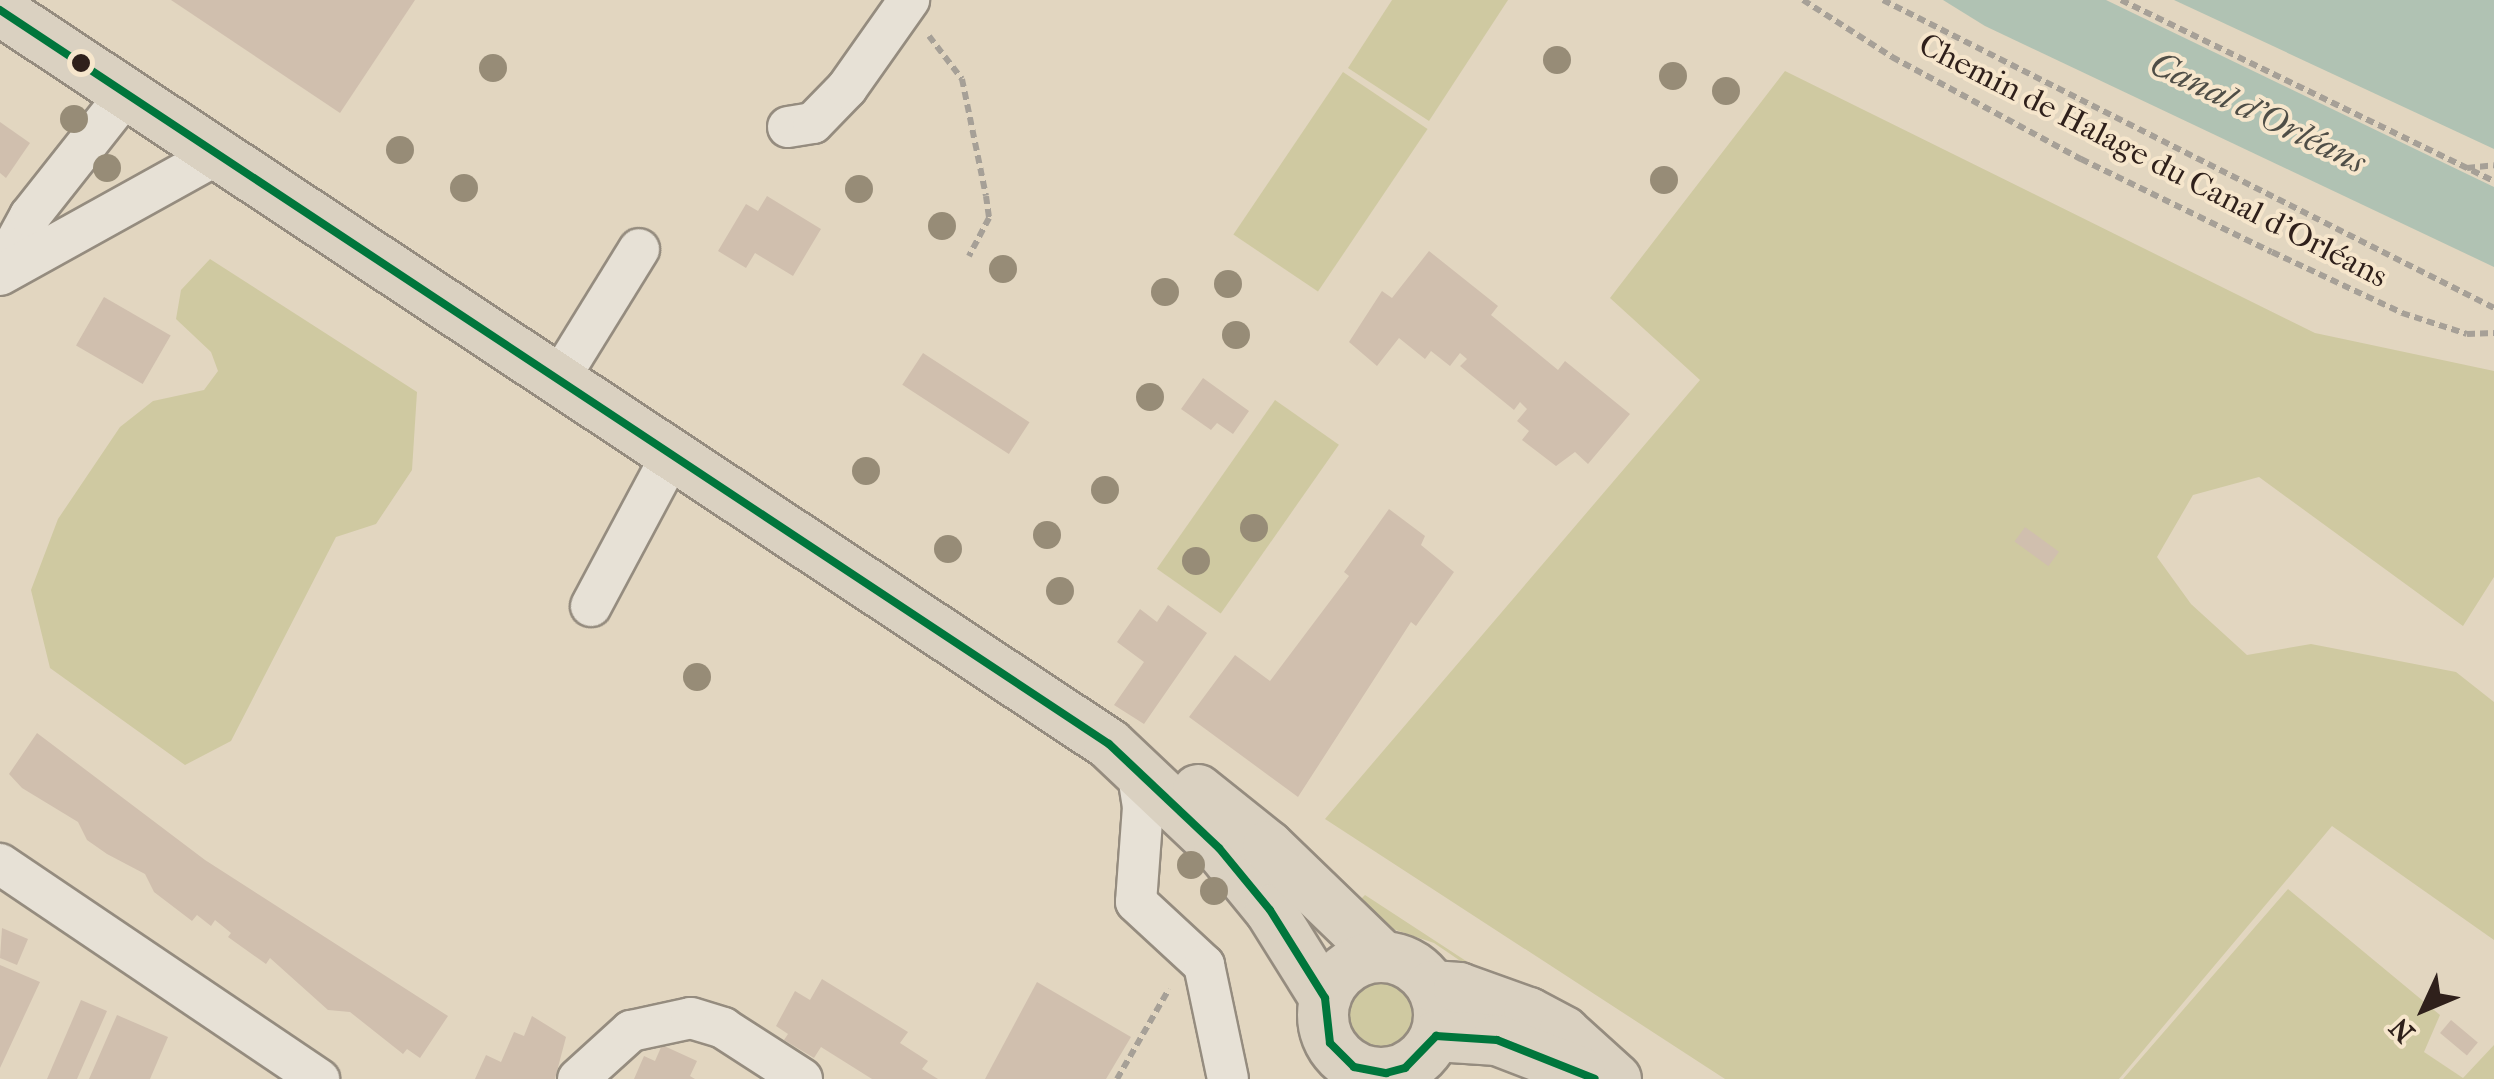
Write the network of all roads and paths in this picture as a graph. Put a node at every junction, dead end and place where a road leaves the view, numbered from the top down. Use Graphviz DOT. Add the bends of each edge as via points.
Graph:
graph roads {
  1 [pos="1803,0"];
  2 [pos="1883,0"];
  3 [pos="2121,0"];
  4 [pos="902,4"];
  5 [pos="0,10"];
  6 [pos="127,93"];
  7 [pos="788,127"];
  8 [pos="218,154"];
  9 [pos="2494,165"];
  10 [pos="2466,168"];
  11 [pos="2494,181"];
  12 [pos="638,249"];
  13 [pos="969,256"];
  14 [pos="0,273"];
  15 [pos="2494,308"];
  16 [pos="2494,333"];
  17 [pos="557,382"];
  18 [pos="671,456"];
  19 [pos="591,606"];
  20 [pos="1123,757"];
  21 [pos="0,864"];
  22 [pos="1382,956"];
  23 [pos="1199,958"];
  24 [pos="1432,986"];
  25 [pos="1436,1036"];
  26 [pos="1325,1040"];
  27 [pos="1382,1076"];
  28 [pos="318,1079"];
  29 [pos="578,1079"];
  30 [pos="802,1079"];
  31 [pos="1118,1079"];
  32 [pos="1228,1079"];
  33 [pos="1596,1079"];
  34 [pos="1616,1079"];
  1 -- 16 [label="path, Chemin de Halage du Canal d'Orléans" via="1892,57 2081,160 2402,313 2467,334"];
  2 -- 15 [label="path, Chemin de Halage du Canal d'Orléans"];
  3 -- 10 [label="path"];
  4 -- 7 [label="street" via="848,88 813,123"];
  4 -- 13 [label="path" via="962,79 988,218"];
  5 -- 6 [label="main road"];
  6 -- 8 [label="main road"];
  6 -- 14 [label="street" via="30,216"];
  8 -- 14 [label="street"];
  8 -- 17 [label="main road"];
  9 -- 10 [label="path"];
  10 -- 11 [label="path"];
  12 -- 17 [label="street"];
  17 -- 18 [label="main road"];
  18 -- 19 [label="street"];
  18 -- 20 [label="main road"];
  20 -- 22 [label="main road" via="1184,779 1268,846"];
  20 -- 23 [label="street" via="1143,807 1136,902"];
  20 -- 26 [label="main road" via="1270,910"];
  21 -- 28 [label="street"];
  22 -- 24 [label="main road" via="1419,970"];
  22 -- 26 [label="main road" via="1346,968"];
  23 -- 31 [label="path" via="1180,970"];
  23 -- 32 [label="street" via="1212,985"];
  24 -- 25 [label="main road" via="1439,1002"];
  24 -- 34 [label="main road" via="1459,988 1529,1014 1564,1032"];
  25 -- 27 [label="main road" via="1421,1058"];
  25 -- 33 [label="main road" via="1497,1040"];
  26 -- 27 [label="main road" via="1354,1067"];
  29 -- 30 [label="street" via="631,1031 691,1018 723,1028"];
}
